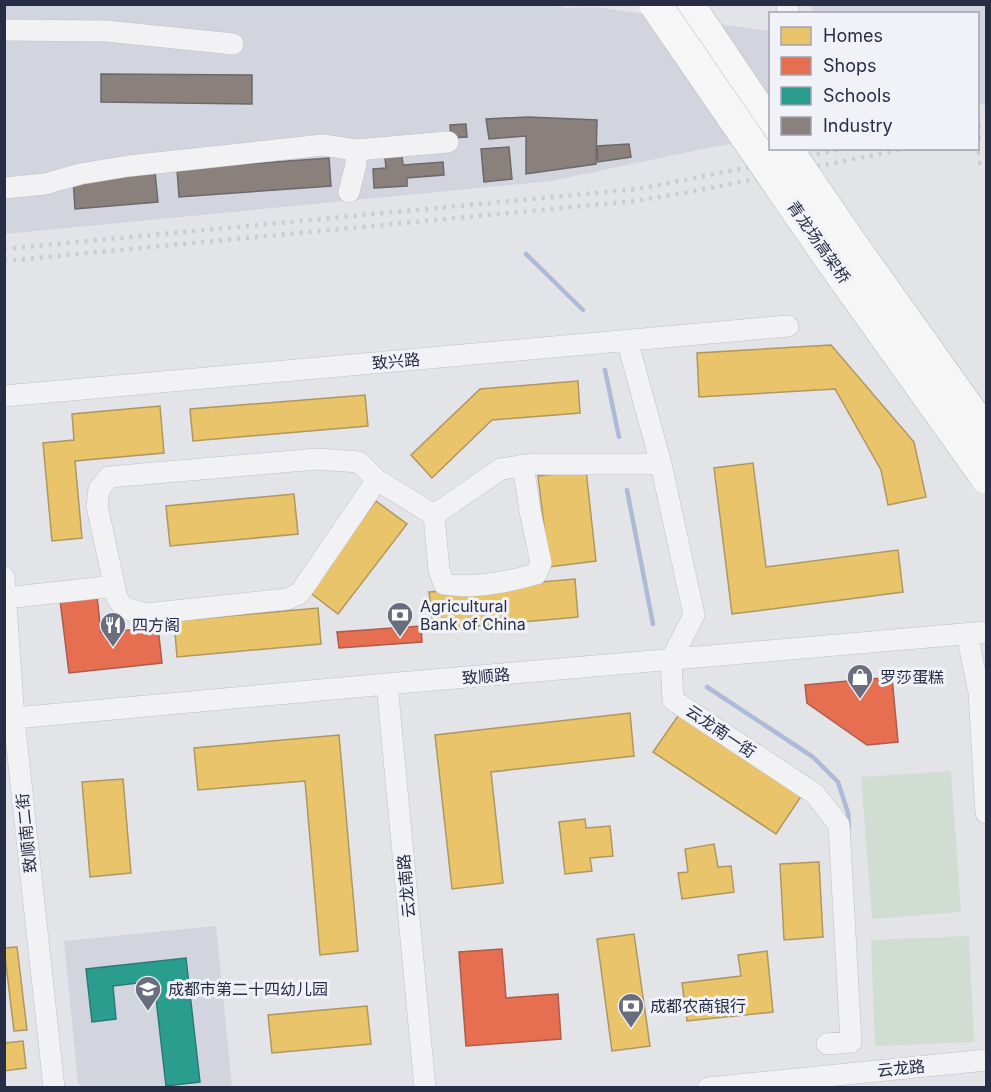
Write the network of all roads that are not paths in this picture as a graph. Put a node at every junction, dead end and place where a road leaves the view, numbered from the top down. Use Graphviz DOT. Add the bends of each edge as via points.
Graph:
graph roads {
  1 [pos="655,4"];
  2 [pos="688,4"];
  3 [pos="4,30"];
  4 [pos="233,44"];
  5 [pos="769,123"];
  6 [pos="448,142"];
  7 [pos="356,150"];
  8 [pos="787,150"];
  9 [pos="4,188"];
  10 [pos="349,192"];
  11 [pos="815,212"];
  12 [pos="788,326"];
  13 [pos="627,340"];
  14 [pos="4,396"];
  15 [pos="987,425"];
  16 [pos="987,433"];
  17 [pos="661,464"];
  18 [pos="523,465"];
  19 [pos="987,477"];
  20 [pos="376,480"];
  21 [pos="434,515"];
  22 [pos="114,586"];
  23 [pos="5,587"];
  24 [pos="977,633"];
  25 [pos="671,660"];
  26 [pos="387,684"];
  27 [pos="9,719"];
  28 [pos="987,813"];
  29 [pos="827,1044"];
  30 [pos="987,1060"];
  31 [pos="54,1088"];
  32 [pos="425,1088"];
  33 [pos="708,1088"];
  1 -- 19 [label="highway, 青龙场高架桥, bridge" via="831,260"];
  2 -- 5 [label="highway"];
  3 -- 4 [label="street" via="106,31"];
  6 -- 7 [label="street"];
  7 -- 9 [label="street" via="323,145 128,166 45,184"];
  7 -- 10 [label="street"];
  8 -- 16 [label="highway, 青龙场高架桥, bridge"];
  11 -- 15 [label="street" via="831,240 884,283"];
  12 -- 13 [label="street, 致兴路"];
  13 -- 14 [label="street, 致兴路"];
  13 -- 17 [label="street, 云龙南一街"];
  17 -- 18 [label="street"];
  17 -- 25 [label="street, 云龙南一街" via="694,615"];
  18 -- 21 [label="street" via="501,469"];
  18 -- 21 [label="street" via="541,563 536,574 509,581 444,584"];
  20 -- 21 [label="street"];
  20 -- 22 [label="street" via="299,594 287,599 146,614 124,608"];
  20 -- 22 [label="street" via="359,462 317,459 109,477 99,489 97,506"];
  22 -- 23 [label="street"];
  23 -- 27 [label="street, 致顺南二街"];
  24 -- 25 [label="street, 致顺路"];
  24 -- 28 [label="street"];
  25 -- 26 [label="street, 致顺路"];
  25 -- 29 [label="street, 云龙南一街" via="673,700 815,794 839,825 851,1042"];
  26 -- 27 [label="street, 致顺路"];
  26 -- 32 [label="street, 云龙南路"];
  27 -- 31 [label="street, 致顺南二街"];
  30 -- 33 [label="street, 云龙路"];
}
